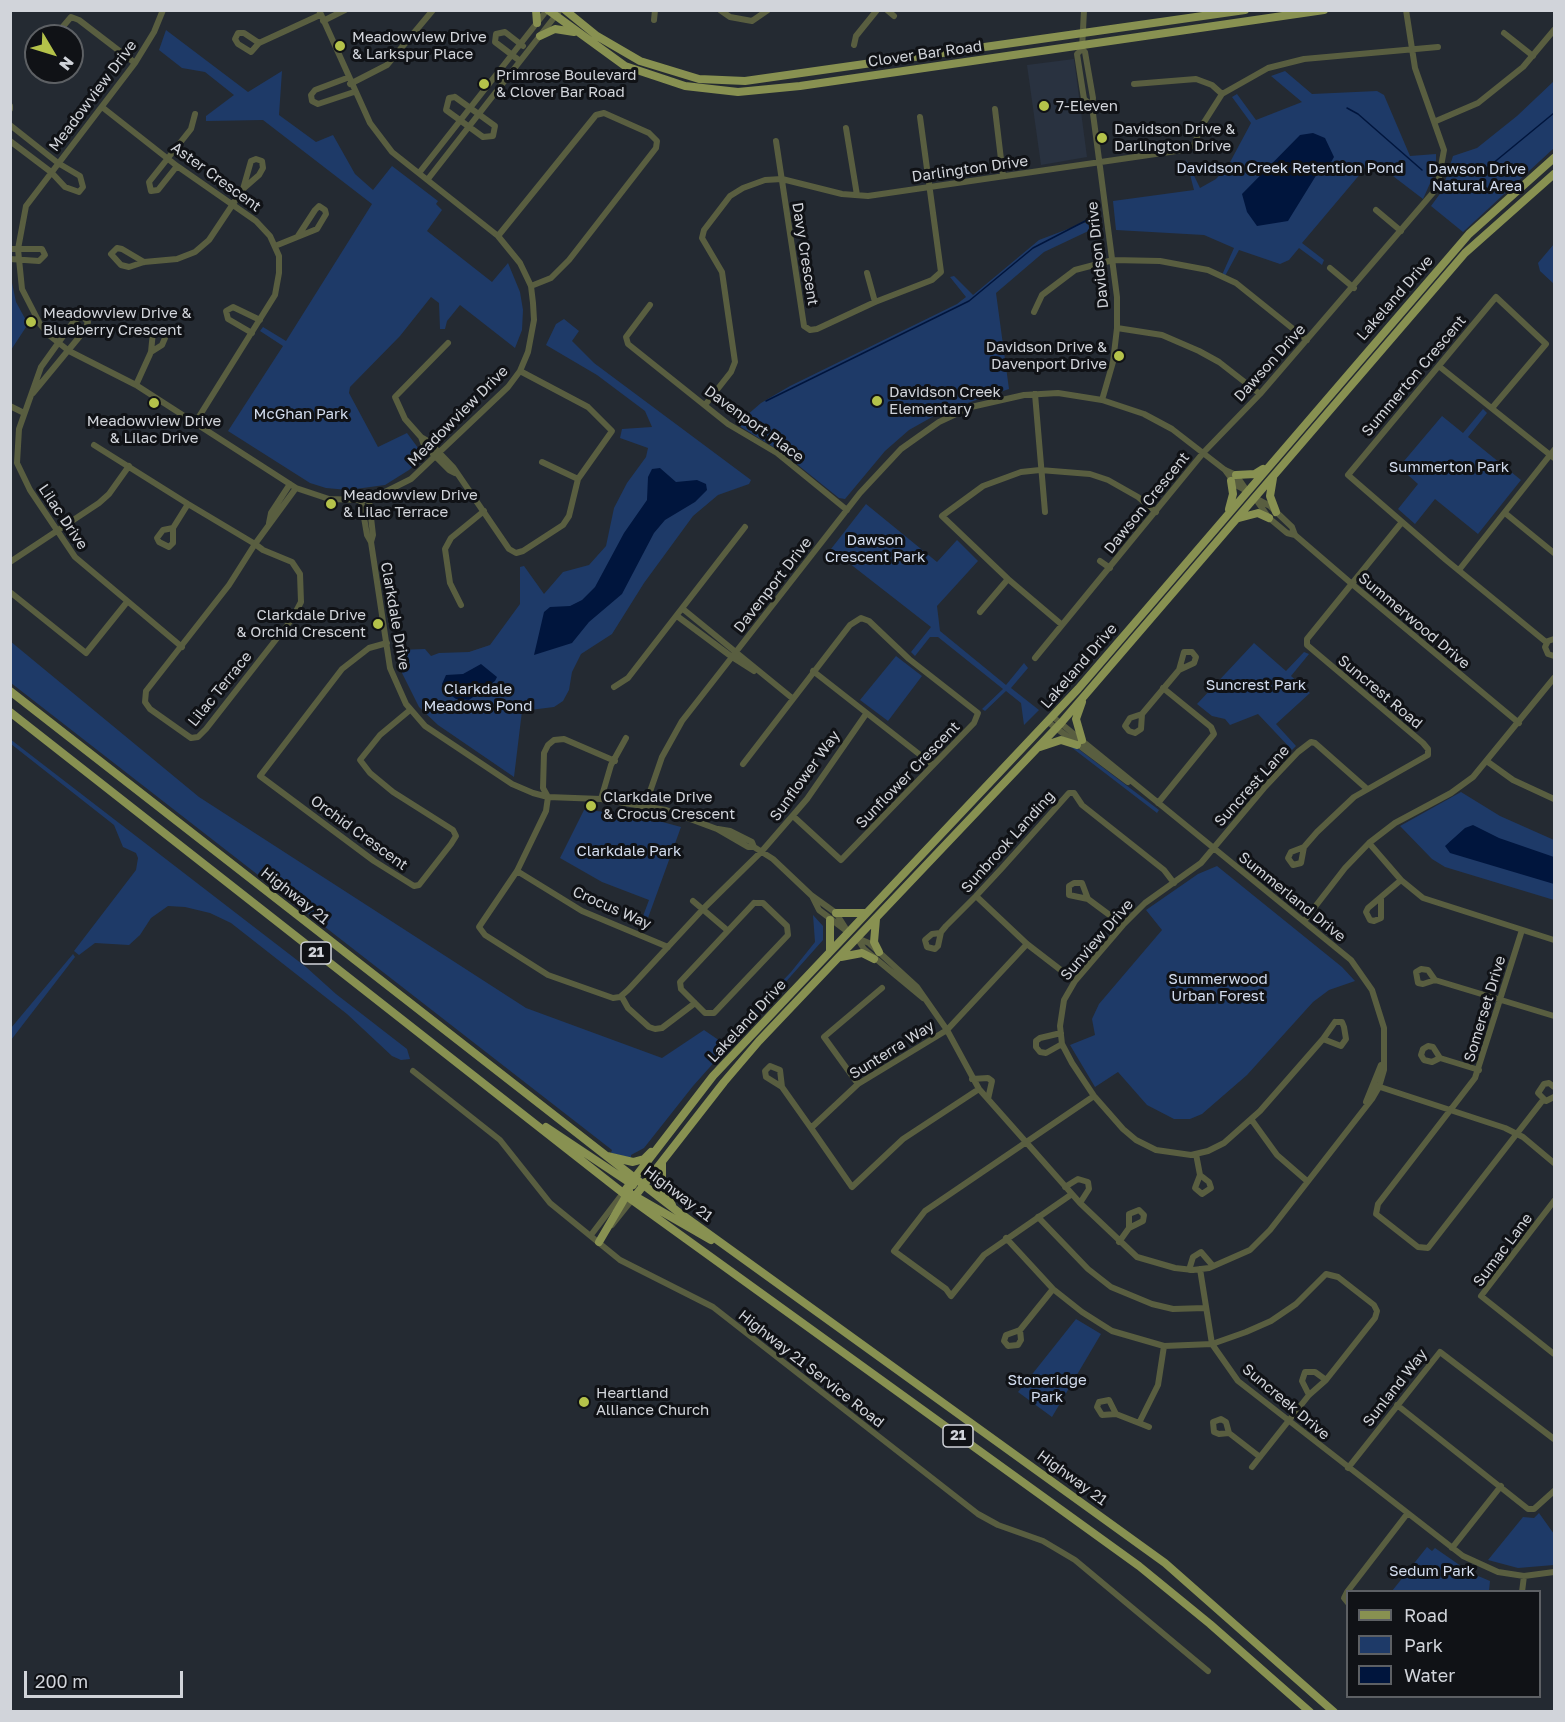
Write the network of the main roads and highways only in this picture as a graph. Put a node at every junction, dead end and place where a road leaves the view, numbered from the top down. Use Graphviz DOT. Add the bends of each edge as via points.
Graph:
graph roads {
  1 [pos="536,10"];
  2 [pos="565,10"];
  3 [pos="574,10"];
  4 [pos="1245,10"];
  5 [pos="1324,10"];
  6 [pos="553,12"];
  7 [pos="537,23"];
  8 [pos="585,27"];
  9 [pos="578,33"];
  10 [pos="540,36"];
  11 [pos="1554,158"];
  12 [pos="1554,174"];
  13 [pos="1272,463"];
  14 [pos="1263,473"];
  15 [pos="1272,478"];
  16 [pos="1257,488"];
  17 [pos="1247,491"];
  18 [pos="1255,498"];
  19 [pos="1245,501"];
  20 [pos="1276,512"];
  21 [pos="1228,513"];
  22 [pos="1269,518"];
  23 [pos="1237,519"];
  24 [pos="10,691"];
  25 [pos="1085,696"];
  26 [pos="10,712"];
  27 [pos="1036,749"];
  28 [pos="866,914"];
  29 [pos="877,918"];
  30 [pos="861,928"];
  31 [pos="847,936"];
  32 [pos="857,938"];
  33 [pos="830,951"];
  34 [pos="839,957"];
  35 [pos="529,1119"];
  36 [pos="666,1136"];
  37 [pos="602,1154"];
  38 [pos="663,1161"];
  39 [pos="632,1182"];
  40 [pos="644,1186"];
  41 [pos="629,1195"];
  42 [pos="676,1211"];
  43 [pos="719,1241"];
  44 [pos="599,1242"];
  45 [pos="1310,1712"];
  46 [pos="1334,1712"];
  1 -- 7 [label="main road"];
  2 -- 8 [label="main road, Clover Bar Road"];
  3 -- 8 [label="main road"];
  4 -- 8 [label="main road, Clover Bar Road" via="745,81 699,79 659,68 622,52"];
  5 -- 9 [label="main road, Clover Bar Road" via="1082,47 738,92 685,86 646,75 608,56"];
  6 -- 9 [label="main road, Clover Bar Road"];
  9 -- 10 [label="main road" via="555,29"];
  11 -- 13 [label="main road, Lakeland Drive" via="1468,234"];
  12 -- 15 [label="main road, Lakeland Drive" via="1465,253"];
  13 -- 14 [label="main road, Lakeland Drive"];
  13 -- 21 [label="main road" via="1254,474 1234,478"];
  14 -- 16 [label="main road"];
  14 -- 17 [label="main road, Lakeland Drive"];
  15 -- 16 [label="main road"];
  15 -- 18 [label="main road, Lakeland Drive"];
  15 -- 20 [label="main road" via="1270,496"];
  16 -- 17 [label="main road"];
  16 -- 18 [label="main road"];
  17 -- 19 [label="main road"];
  17 -- 21 [label="main road, Lakeland Drive"];
  18 -- 19 [label="main road"];
  18 -- 23 [label="main road, Lakeland Drive"];
  19 -- 21 [label="main road"];
  19 -- 23 [label="main road"];
  21 -- 28 [label="main road, Lakeland Drive" via="1050,719"];
  22 -- 23 [label="main road" via="1258,513"];
  23 -- 25 [label="main road, Lakeland Drive"];
  24 -- 37 [label="main road, Highway 21 / 21"];
  25 -- 27 [label="main road, Lakeland Drive"];
  25 -- 27 [label="main road" via="1076,719 1080,743 1061,740"];
  26 -- 35 [label="main road, Highway 21 / 21"];
  27 -- 29 [label="main road, Lakeland Drive"];
  28 -- 30 [label="main road"];
  28 -- 31 [label="main road, Lakeland Drive"];
  28 -- 33 [label="main road" via="833,916"];
  29 -- 30 [label="main road"];
  29 -- 32 [label="main road, Lakeland Drive"];
  29 -- 34 [label="main road" via="877,956 862,953"];
  30 -- 31 [label="main road"];
  30 -- 32 [label="main road"];
  31 -- 32 [label="main road"];
  31 -- 33 [label="main road, Lakeland Drive"];
  31 -- 34 [label="main road"];
  32 -- 34 [label="main road, Lakeland Drive"];
  33 -- 36 [label="main road, Lakeland Drive" via="720,1069"];
  34 -- 38 [label="main road, Lakeland Drive" via="752,1049"];
  35 -- 39 [label="main road"];
  35 -- 41 [label="main road, Highway 21 / 21"];
  36 -- 37 [label="main road" via="644,1159 633,1162"];
  36 -- 39 [label="main road, Lakeland Drive"];
  37 -- 39 [label="main road, Highway 21 / 21"];
  38 -- 40 [label="main road, Lakeland Drive"];
  38 -- 42 [label="main road" via="662,1188"];
  39 -- 40 [label="main road, Highway 21 / 21"];
  39 -- 41 [label="main road, Lakeland Drive"];
  40 -- 41 [label="main road, Lakeland Drive"];
  40 -- 42 [label="main road, Highway 21 / 21"];
  41 -- 43 [label="main road" via="709,1240"];
  41 -- 44 [label="main road"];
  41 -- 45 [label="main road, Highway 21 / 21" via="1117,1549 1188,1605"];
  42 -- 43 [label="main road, Highway 21 / 21"];
  43 -- 46 [label="main road, Highway 21 / 21" via="1165,1563"];
}
